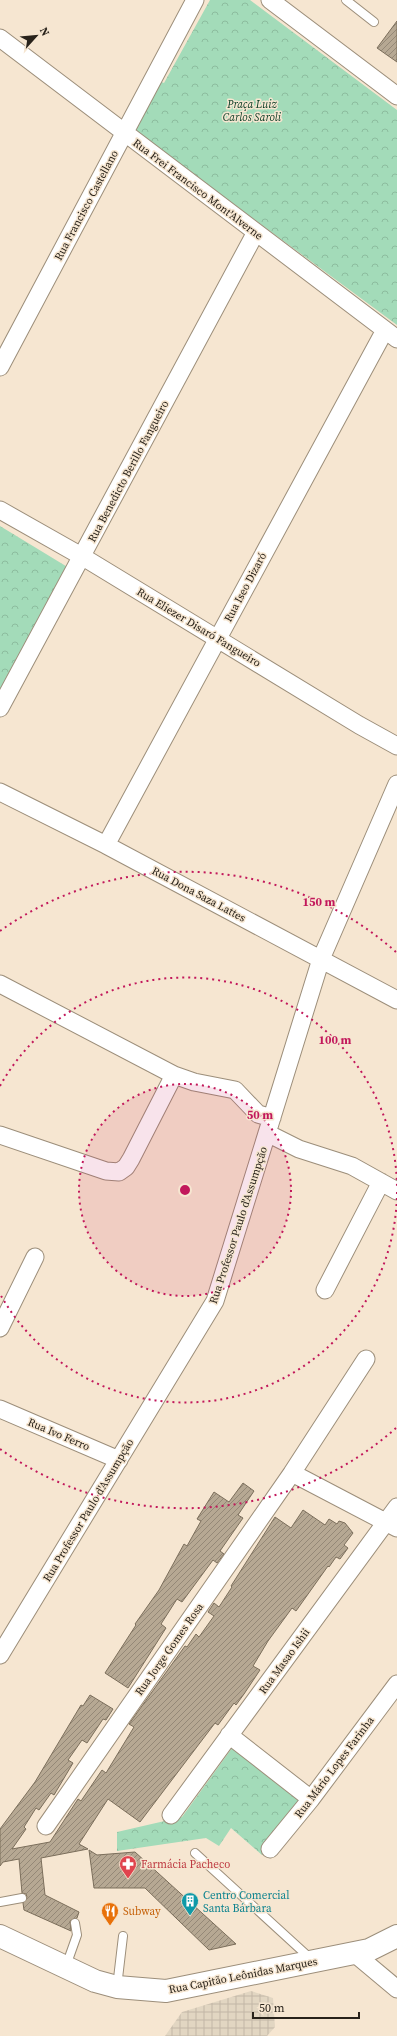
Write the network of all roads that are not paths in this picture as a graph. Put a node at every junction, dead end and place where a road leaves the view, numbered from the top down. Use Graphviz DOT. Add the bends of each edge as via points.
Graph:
graph roads {
  1 [pos="195,0"];
  2 [pos="270,0"];
  3 [pos="346,0"];
  4 [pos="374,22"];
  5 [pos="0,38"];
  6 [pos="397,96"];
  7 [pos="125,133"];
  8 [pos="256,232"];
  9 [pos="391,335"];
  10 [pos="0,367"];
  11 [pos="0,510"];
  12 [pos="83,556"];
  13 [pos="218,638"];
  14 [pos="0,708"];
  15 [pos="397,746"];
  16 [pos="397,784"];
  17 [pos="0,792"];
  18 [pos="106,845"];
  19 [pos="321,959"];
  20 [pos="0,984"];
  21 [pos="397,1000"];
  22 [pos="174,1075"];
  23 [pos="270,1125"];
  24 [pos="0,1135"];
  25 [pos="381,1182"];
  26 [pos="397,1191"];
  27 [pos="35,1257"];
  28 [pos="325,1290"];
  29 [pos="0,1328"];
  30 [pos="366,1359"];
  31 [pos="0,1409"];
  32 [pos="119,1460"];
  33 [pos="292,1473"];
  34 [pos="397,1507"];
  35 [pos="391,1525"];
  36 [pos="0,1655"];
  37 [pos="397,1684"];
  38 [pos="229,1735"];
  39 [pos="311,1799"];
  40 [pos="171,1815"];
  41 [pos="46,1826"];
  42 [pos="270,1850"];
  43 [pos="195,1853"];
  44 [pos="22,1898"];
  45 [pos="0,1902"];
  46 [pos="75,1923"];
  47 [pos="0,1936"];
  48 [pos="123,1936"];
  49 [pos="397,1936"];
  50 [pos="354,1953"];
  51 [pos="313,1961"];
  52 [pos="65,1967"];
  53 [pos="117,1987"];
  54 [pos="397,1988"];
  1 -- 7 [label="street, Rua Francisco Castellano"];
  2 -- 6 [label="street"];
  3 -- 4 [label="lane"];
  5 -- 7 [label="street, Rua Frei Francisco Mont'Alverne"];
  7 -- 8 [label="street, Rua Frei Francisco Mont'Alverne"];
  7 -- 10 [label="street, Rua Francisco Castellano"];
  8 -- 9 [label="street, Rua Frei Francisco Mont'Alverne"];
  8 -- 12 [label="street, Rua Benedicto Berillo Fangueiro"];
  9 -- 13 [label="street, Rua Iseo Dizaró"];
  11 -- 12 [label="street, Rua Eliezer Disaró Fangueiro"];
  12 -- 13 [label="street, Rua Eliezer Disaró Fangueiro"];
  12 -- 14 [label="street, Rua Benedicto Berillo Fangueiro"];
  13 -- 15 [label="street, Rua Eliezer Disaró Fangueiro"];
  13 -- 18 [label="street, Rua Iseo Dizaró"];
  16 -- 19 [label="street, Rua Professor Paulo d'Assumpção"];
  17 -- 18 [label="street, Rua Dona Saza Lattes"];
  18 -- 19 [label="street, Rua Dona Saza Lattes"];
  19 -- 21 [label="street, Rua Dona Saza Lattes"];
  19 -- 23 [label="street, Rua Professor Paulo d'Assumpção"];
  20 -- 22 [label="street"];
  22 -- 23 [label="street" via="194,1082 235,1090"];
  22 -- 24 [label="street" via="126,1167 119,1172"];
  23 -- 25 [label="street" via="299,1150 345,1163"];
  23 -- 32 [label="street, Rua Professor Paulo d'Assumpção" via="215,1301"];
  25 -- 26 [label="street"];
  25 -- 28 [label="street"];
  27 -- 29 [label="street"];
  30 -- 33 [label="street, Rua Jorge Gomes Rosa"];
  31 -- 32 [label="street, Rua Ivo Ferro"];
  32 -- 36 [label="street, Rua Professor Paulo d'Assumpção"];
  33 -- 35 [label="street"];
  33 -- 41 [label="street, Rua Jorge Gomes Rosa"];
  34 -- 35 [label="street, Rua Masao Ishii"];
  35 -- 38 [label="street, Rua Masao Ishii"];
  37 -- 39 [label="street, Rua Mário Lopes Farinha"];
  38 -- 39 [label="street"];
  38 -- 40 [label="street, Rua Masao Ishii"];
  39 -- 42 [label="street, Rua Mário Lopes Farinha"];
  43 -- 51 [label="lane"];
  44 -- 45 [label="lane"];
  46 -- 52 [label="lane" via="77,1935"];
  47 -- 52 [label="main road, Rua Capitão Leônidas Marques"];
  48 -- 53 [label="lane"];
  49 -- 50 [label="main road, Rua Capitão Leônidas Marques" via="369,1950"];
  50 -- 51 [label="main road, Rua Capitão Leônidas Marques"];
  50 -- 54 [label="street"];
  51 -- 53 [label="main road, Rua Capitão Leônidas Marques" via="166,1991"];
  52 -- 53 [label="main road, Rua Capitão Leônidas Marques" via="95,1981"];
}
